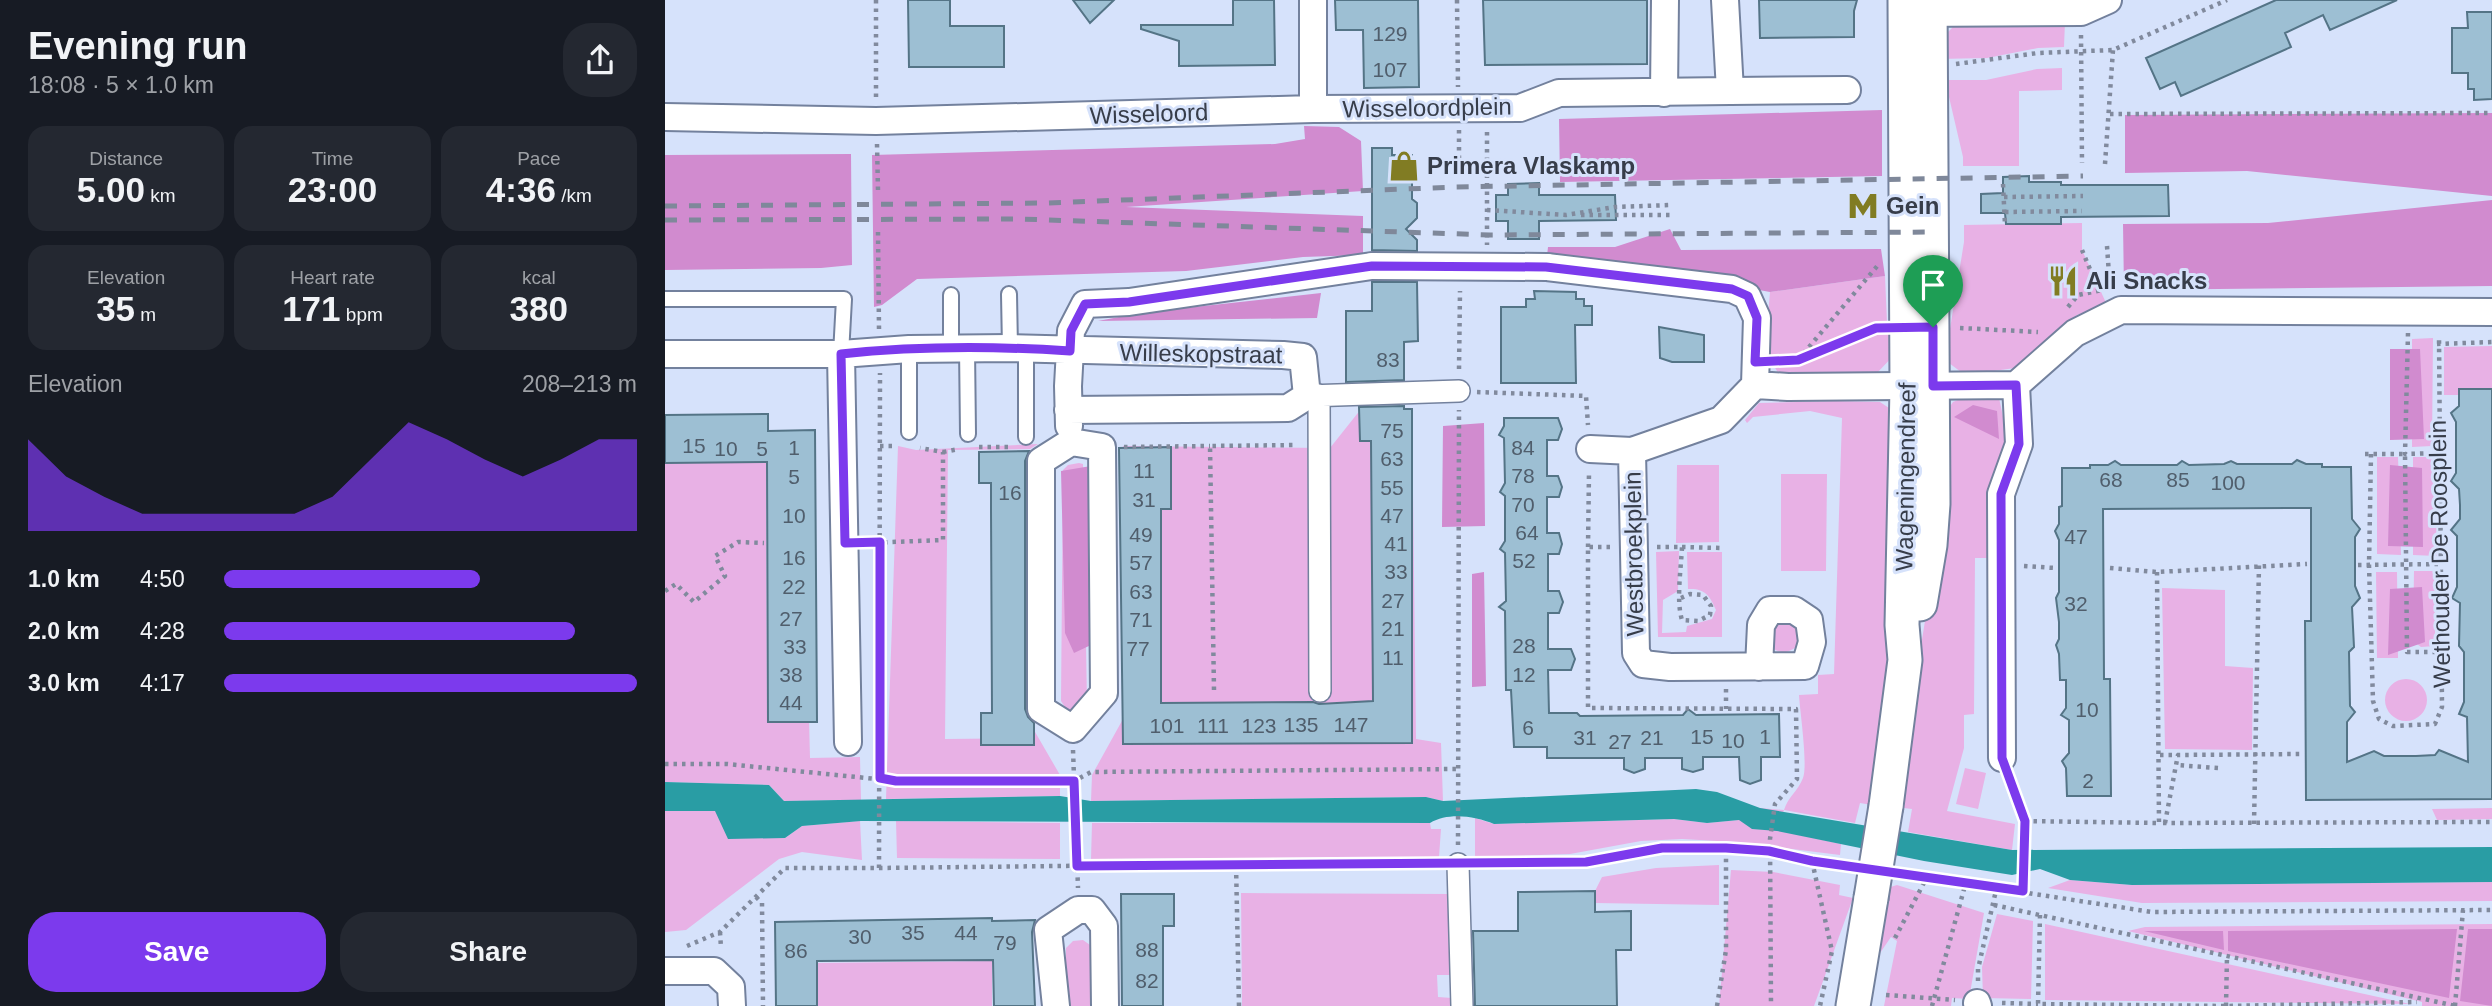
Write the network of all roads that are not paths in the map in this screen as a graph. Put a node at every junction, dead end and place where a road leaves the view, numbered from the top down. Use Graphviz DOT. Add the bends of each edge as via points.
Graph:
graph roads {
  1 [pos="1313,0"];
  2 [pos="1665,0"];
  3 [pos="1725,0"];
  4 [pos="2108,0"];
  5 [pos="1918,6"];
  6 [pos="2046,6"];
  7 [pos="1847,90"];
  8 [pos="1730,91"];
  9 [pos="1664,93"];
  10 [pos="1313,109"];
  11 [pos="665,117"];
  12 [pos="1009,293"];
  13 [pos="951,295"];
  14 [pos="665,299"];
  15 [pos="2492,312"];
  16 [pos="1920,327"];
  17 [pos="1018,348"];
  18 [pos="909,349"];
  19 [pos="959,349"];
  20 [pos="1070,351"];
  21 [pos="665,354"];
  22 [pos="841,354"];
  23 [pos="1755,374"];
  24 [pos="2016,385"];
  25 [pos="1905,386"];
  26 [pos="1459,391"];
  27 [pos="1313,395"];
  28 [pos="1068,410"];
  29 [pos="1026,437"];
  30 [pos="909,439"];
  31 [pos="970,441"];
  32 [pos="1071,442"];
  33 [pos="1590,449"];
  34 [pos="1633,451"];
  35 [pos="1759,667"];
  36 [pos="1320,691"];
  37 [pos="848,742"];
  38 [pos="2002,758"];
  39 [pos="1458,864"];
  40 [pos="665,971"];
  41 [pos="731,1006"];
  42 [pos="1056,1006"];
  43 [pos="1105,1006"];
  44 [pos="1462,1006"];
  45 [pos="1853,1006"];
  1 -- 10 [label="street"];
  2 -- 9 [label="street"];
  3 -- 8 [label="street"];
  4 -- 6 [label="street" via="2081,12"];
  5 -- 6 [label="street"];
  5 -- 16 [label="street, Wageningendreef"];
  5 -- 16 [label="street, Wageningendreef" via="1931,64"];
  7 -- 8 [label="street, Wisseloordplein"];
  8 -- 9 [label="street, Wisseloordplein"];
  9 -- 10 [label="street, Wisseloordplein" via="1559,93 1520,108"];
  10 -- 11 [label="street, Wisseloord" via="876,121"];
  12 -- 17 [label="lane"];
  13 -- 19 [label="lane"];
  14 -- 22 [label="lane" via="844,299"];
  15 -- 24 [label="street" via="2114,312 2075,332"];
  16 -- 25 [label="street, Wageningendreef"];
  17 -- 19 [label="street, Willeskopstraat"];
  17 -- 20 [label="street, Willeskopstraat"];
  17 -- 29 [label="lane"];
  18 -- 19 [label="street, Willeskopstraat"];
  18 -- 22 [label="street, Willeskopstraat"];
  18 -- 30 [label="lane"];
  19 -- 31 [label="lane"];
  20 -- 23 [label="street, Willeskopstraat, bridge" via="1071,331 1085,304 1129,302 1372,266 1546,267 1732,289 1748,296 1757,318"];
  20 -- 27 [label="street, Willeskopstraat" via="1303,357"];
  20 -- 28 [label="street, Willeskopstraat"];
  21 -- 22 [label="street, Willeskopstraat"];
  22 -- 37 [label="street"];
  23 -- 25 [label="street"];
  23 -- 34 [label="street, Westbroekplein" via="1721,420"];
  24 -- 25 [label="street"];
  24 -- 38 [label="street" via="2019,444 2001,494"];
  25 -- 45 [label="street, Wageningendreef, bridge" via="1933,504 1930,545 1916,631 1905,660"];
  26 -- 27 [label="street"];
  27 -- 28 [label="street, Willeskopstraat" via="1287,408"];
  27 -- 36 [label="street" via="1319,444"];
  28 -- 32 [label="street, Willeskopstraat"];
  32 -- 32 [label="street" via="1041,461 1041,709 1073,729 1104,694 1102,447"];
  33 -- 34 [label="street, Westbroekplein"];
  34 -- 35 [label="street, Westbroekplein" via="1636,653 1643,664"];
  39 -- 44 [label="street"];
  40 -- 41 [label="street" via="714,971 731,986"];
  42 -- 43 [label="street" via="1048,930 1078,910 1092,910 1104,926"];
}
